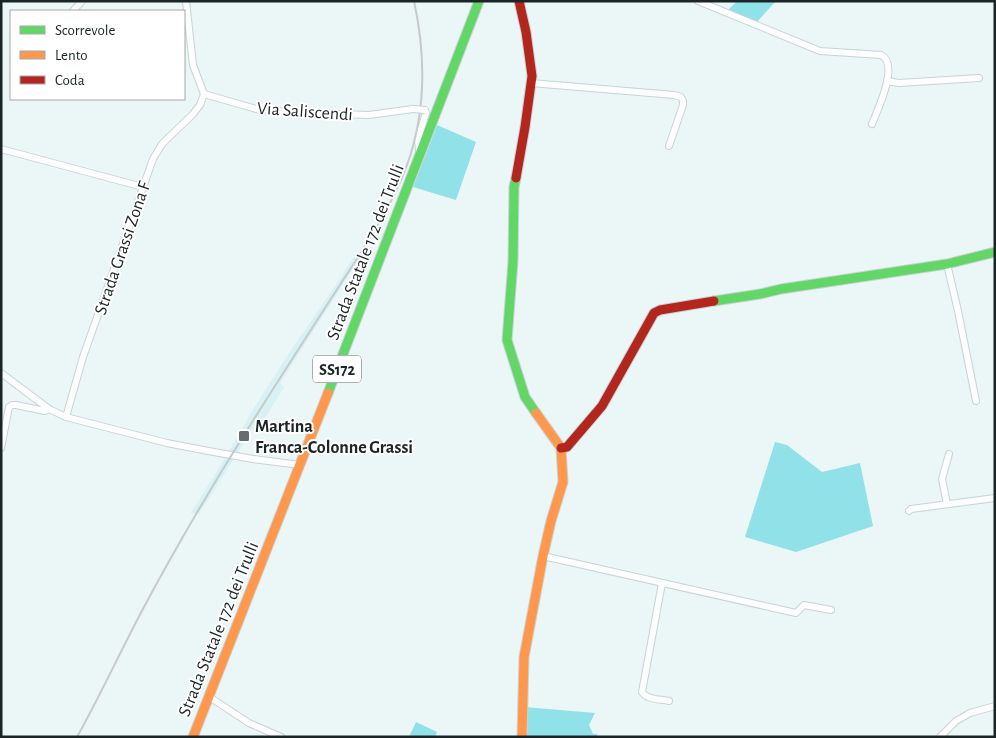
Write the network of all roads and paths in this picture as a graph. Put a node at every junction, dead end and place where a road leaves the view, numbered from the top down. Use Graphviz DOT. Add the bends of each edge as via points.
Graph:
graph roads {
  1 [pos="186,1"];
  2 [pos="479,1"];
  3 [pos="519,1"];
  4 [pos="698,1"];
  5 [pos="979,78"];
  6 [pos="887,81"];
  7 [pos="531,83"];
  8 [pos="204,94"];
  9 [pos="872,124"];
  10 [pos="669,146"];
  11 [pos="1,149"];
  12 [pos="420,154"];
  13 [pos="143,187"];
  14 [pos="995,252"];
  15 [pos="947,264"];
  16 [pos="1,373"];
  17 [pos="976,401"];
  18 [pos="49,409"];
  19 [pos="66,417"];
  20 [pos="4,422"];
  21 [pos="1,448"];
  22 [pos="561,448"];
  23 [pos="949,454"];
  24 [pos="300,465"];
  25 [pos="995,498"];
  26 [pos="946,504"];
  27 [pos="909,511"];
  28 [pos="543,556"];
  29 [pos="662,583"];
  30 [pos="831,610"];
  31 [pos="208,696"];
  32 [pos="669,700"];
  33 [pos="995,706"];
  34 [pos="193,737"];
  35 [pos="281,737"];
  36 [pos="522,737"];
  37 [pos="940,737"];
  1 -- 8 [label="street" via="193,64"];
  2 -- 12 [label="street, Strada Statale 172 dei Trulli / SS172"];
  3 -- 7 [label="street" via="530,53"];
  4 -- 6 [label="street" via="820,52 884,56 888,65"];
  5 -- 6 [label="street"];
  6 -- 9 [label="street"];
  7 -- 10 [label="street" via="681,97 683,105"];
  7 -- 22 [label="street" via="514,187 507,340 525,397"];
  8 -- 12 [label="street, Via Saliscendi, bridge" via="260,110 369,115 425,110 418,139"];
  8 -- 13 [label="street, Strada Grassi Zona F" via="194,114 162,144"];
  11 -- 13 [label="street"];
  12 -- 24 [label="street, Strada Statale 172 dei Trulli / SS172"];
  13 -- 19 [label="street, Strada Grassi Zona F"];
  14 -- 15 [label="street"];
  15 -- 17 [label="street"];
  15 -- 22 [label="street" via="781,289 658,312 652,316 602,406 567,447"];
  16 -- 18 [label="street"];
  18 -- 19 [label="street"];
  18 -- 20 [label="street" via="44,411 12,405"];
  19 -- 24 [label="street" via="167,443"];
  20 -- 21 [label="street"];
  22 -- 28 [label="street" via="563,482"];
  23 -- 26 [label="street" via="942,479"];
  24 -- 31 [label="street, Strada Statale 172 dei Trulli / SS172"];
  25 -- 26 [label="street"];
  26 -- 27 [label="street"];
  28 -- 29 [label="street"];
  28 -- 36 [label="street" via="524,657"];
  29 -- 30 [label="street" via="796,613 804,604"];
  29 -- 32 [label="street" via="642,692 649,698"];
  31 -- 34 [label="street, Strada Statale 172 dei Trulli / SS172"];
  31 -- 35 [label="street" via="249,723"];
  33 -- 37 [label="street" via="970,713"];
}
